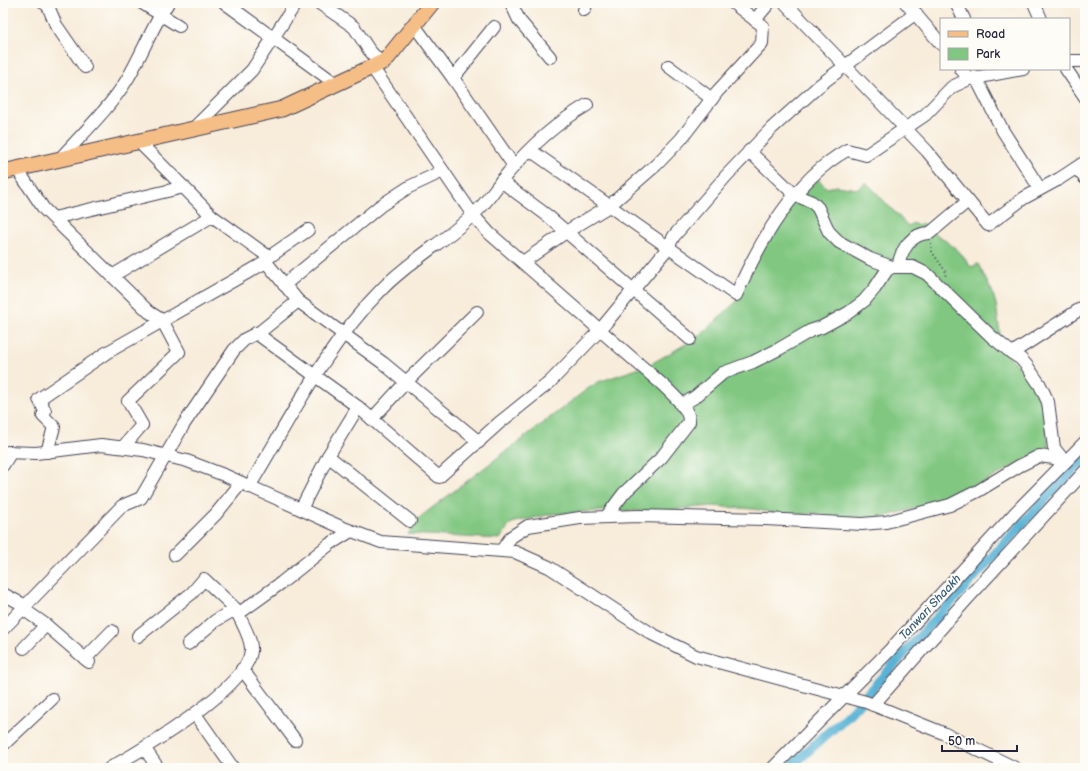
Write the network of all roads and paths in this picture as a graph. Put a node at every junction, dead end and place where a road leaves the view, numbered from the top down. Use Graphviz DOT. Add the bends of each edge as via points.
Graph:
graph roads {
  1 [pos="142,3"];
  2 [pos="168,3"];
  3 [pos="225,3"];
  4 [pos="296,3"];
  5 [pos="319,3"];
  6 [pos="432,3"];
  7 [pos="511,3"];
  8 [pos="733,3"];
  9 [pos="769,3"];
  10 [pos="785,3"];
  11 [pos="906,3"];
  12 [pos="956,3"];
  13 [pos="1034,3"];
  14 [pos="47,4"];
  15 [pos="916,13"];
  16 [pos="160,14"];
  17 [pos="964,18"];
  18 [pos="1041,18"];
  19 [pos="755,20"];
  20 [pos="179,26"];
  21 [pos="414,26"];
  22 [pos="494,27"];
  23 [pos="272,37"];
  24 [pos="940,43"];
  25 [pos="550,57"];
  26 [pos="1070,61"];
  27 [pos="1085,61"];
  28 [pos="376,65"];
  29 [pos="846,65"];
  30 [pos="668,66"];
  31 [pos="85,67"];
  32 [pos="962,70"];
  33 [pos="1014,70"];
  34 [pos="1067,70"];
  35 [pos="988,73"];
  36 [pos="453,78"];
  37 [pos="973,79"];
  38 [pos="336,84"];
  39 [pos="1085,97"];
  40 [pos="712,99"];
  41 [pos="588,104"];
  42 [pos="905,129"];
  43 [pos="191,130"];
  44 [pos="139,142"];
  45 [pos="530,150"];
  46 [pos="749,152"];
  47 [pos="59,160"];
  48 [pos="1081,165"];
  49 [pos="514,166"];
  50 [pos="10,171"];
  51 [pos="443,172"];
  52 [pos="1085,178"];
  53 [pos="501,181"];
  54 [pos="184,187"];
  55 [pos="1040,190"];
  56 [pos="794,195"];
  57 [pos="968,201"];
  58 [pos="609,206"];
  59 [pos="473,215"];
  60 [pos="212,216"];
  61 [pos="54,218"];
  62 [pos="308,230"];
  63 [pos="566,232"];
  64 [pos="930,233"];
  65 [pos="668,247"];
  66 [pos="267,260"];
  67 [pos="523,262"];
  68 [pos="895,267"];
  69 [pos="112,276"];
  70 [pos="284,285"];
  71 [pos="633,290"];
  72 [pos="951,296"];
  73 [pos="298,301"];
  74 [pos="1085,306"];
  75 [pos="477,312"];
  76 [pos="162,320"];
  77 [pos="600,330"];
  78 [pos="256,333"];
  79 [pos="344,334"];
  80 [pos="690,339"];
  81 [pos="1012,354"];
  82 [pos="315,377"];
  83 [pos="406,382"];
  84 [pos="682,405"];
  85 [pos="358,407"];
  86 [pos="372,419"];
  87 [pos="479,442"];
  88 [pos="1085,442"];
  89 [pos="124,447"];
  90 [pos="7,452"];
  91 [pos="47,452"];
  92 [pos="165,455"];
  93 [pos="328,456"];
  94 [pos="1065,462"];
  95 [pos="3,464"];
  96 [pos="1085,471"];
  97 [pos="245,485"];
  98 [pos="301,510"];
  99 [pos="606,517"];
  100 [pos="410,521"];
  101 [pos="351,531"];
  102 [pos="502,550"];
  103 [pos="174,555"];
  104 [pos="3,594"];
  105 [pos="24,608"];
  106 [pos="238,613"];
  107 [pos="46,625"];
  108 [pos="3,629"];
  109 [pos="112,631"];
  110 [pos="138,636"];
  111 [pos="188,644"];
  112 [pos="24,648"];
  113 [pos="242,669"];
  114 [pos="848,698"];
  115 [pos="52,699"];
  116 [pos="870,704"];
  117 [pos="195,714"];
  118 [pos="295,740"];
  119 [pos="3,745"];
  120 [pos="145,749"];
  121 [pos="110,768"];
  122 [pos="158,768"];
  123 [pos="233,768"];
  124 [pos="773,768"];
  125 [pos="1015,768"];
  1 -- 16 [label="street"];
  2 -- 16 [label="street"];
  3 -- 23 [label="street"];
  4 -- 23 [label="street"];
  5 -- 28 [label="street" via="354,27"];
  6 -- 21 [label="main road"];
  7 -- 25 [label="street" via="519,20"];
  8 -- 19 [label="street"];
  9 -- 19 [label="street"];
  10 -- 29 [label="street"];
  11 -- 15 [label="street"];
  12 -- 17 [label="street"];
  13 -- 18 [label="street"];
  14 -- 31 [label="street" via="56,25"];
  15 -- 24 [label="street"];
  15 -- 29 [label="street"];
  16 -- 20 [label="street"];
  16 -- 47 [label="street" via="127,79"];
  19 -- 40 [label="street" via="763,26 762,43"];
  21 -- 28 [label="main road" via="385,61"];
  21 -- 36 [label="street"];
  22 -- 36 [label="street"];
  23 -- 38 [label="street"];
  23 -- 43 [label="street" via="252,70"];
  26 -- 27 [label="street"];
  28 -- 38 [label="main road"];
  28 -- 51 [label="street"];
  29 -- 42 [label="street"];
  29 -- 46 [label="street" via="783,118"];
  30 -- 40 [label="street"];
  32 -- 37 [label="street"];
  33 -- 35 [label="street"];
  34 -- 39 [label="street"];
  35 -- 37 [label="street"];
  36 -- 49 [label="street"];
  37 -- 42 [label="street" via="952,87 925,115"];
  37 -- 55 [label="street"];
  38 -- 43 [label="main road" via="282,109"];
  40 -- 58 [label="street" via="681,139 656,165"];
  41 -- 45 [label="street" via="573,113"];
  42 -- 56 [label="street" via="866,155 847,150 831,159"];
  42 -- 57 [label="street"];
  43 -- 44 [label="main road"];
  44 -- 47 [label="main road"];
  44 -- 54 [label="street"];
  45 -- 49 [label="street"];
  45 -- 58 [label="street"];
  46 -- 56 [label="street"];
  46 -- 65 [label="street" via="674,236"];
  47 -- 50 [label="main road"];
  48 -- 52 [label="street"];
  48 -- 55 [label="street"];
  49 -- 53 [label="street"];
  50 -- 61 [label="street"];
  51 -- 59 [label="street"];
  51 -- 70 [label="street" via="409,187 380,206"];
  53 -- 59 [label="street"];
  53 -- 63 [label="street"];
  54 -- 60 [label="street"];
  54 -- 61 [label="street"];
  55 -- 57 [label="street" via="1024,198 988,226"];
  56 -- 65 [label="street" via="752,258 736,296"];
  56 -- 68 [label="street" via="812,202 818,208 829,232 839,242 870,259"];
  57 -- 64 [label="street"];
  58 -- 63 [label="street"];
  58 -- 65 [label="street"];
  59 -- 67 [label="street" via="489,233"];
  59 -- 79 [label="street" via="382,289"];
  60 -- 66 [label="street"];
  60 -- 69 [label="street"];
  61 -- 69 [label="street"];
  62 -- 66 [label="street"];
  63 -- 67 [label="street"];
  63 -- 71 [label="street"];
  64 -- 68 [label="street" via="922,233 906,245"];
  64 -- 72 [label="path" via="932,252 946,272"];
  65 -- 71 [label="street"];
  66 -- 70 [label="street"];
  66 -- 76 [label="street"];
  67 -- 77 [label="street"];
  68 -- 72 [label="street" via="913,267 921,270"];
  68 -- 84 [label="street" via="887,270 864,301 848,313 822,327 810,330 753,362 723,373"];
  69 -- 76 [label="street"];
  70 -- 73 [label="street"];
  71 -- 77 [label="street"];
  71 -- 80 [label="street"];
  72 -- 81 [label="street"];
  73 -- 78 [label="street"];
  73 -- 79 [label="street"];
  74 -- 81 [label="street"];
  75 -- 83 [label="street"];
  76 -- 89 [label="street" via="179,352 128,401 142,425"];
  76 -- 91 [label="street" via="106,353 39,399 45,411 43,416 54,427"];
  77 -- 84 [label="street"];
  77 -- 87 [label="street" via="550,382"];
  78 -- 82 [label="street"];
  78 -- 92 [label="street" via="234,350"];
  79 -- 82 [label="street"];
  79 -- 83 [label="street"];
  81 -- 94 [label="street" via="1021,358 1040,384 1048,402 1054,448"];
  82 -- 85 [label="street"];
  82 -- 97 [label="street"];
  83 -- 86 [label="street"];
  83 -- 87 [label="street"];
  84 -- 99 [label="street" via="689,418 688,422 656,463 624,493"];
  85 -- 86 [label="street"];
  85 -- 93 [label="street"];
  86 -- 87 [label="street" via="439,477"];
  88 -- 94 [label="street"];
  89 -- 91 [label="street" via="101,445"];
  89 -- 92 [label="street"];
  90 -- 91 [label="street"];
  90 -- 95 [label="street"];
  92 -- 97 [label="street" via="187,461"];
  92 -- 105 [label="street" via="141,498 122,506"];
  93 -- 98 [label="street"];
  93 -- 100 [label="street"];
  94 -- 99 [label="street" via="1039,456 950,505 886,522 862,524 765,519"];
  94 -- 114 [label="street" via="958,574"];
  96 -- 116 [label="street"];
  97 -- 98 [label="street"];
  97 -- 103 [label="street"];
  98 -- 101 [label="street"];
  99 -- 102 [label="street" via="528,526 511,537"];
  101 -- 102 [label="street" via="381,542 396,544"];
  101 -- 106 [label="street"];
  102 -- 114 [label="street" via="520,554 549,567 652,634 696,656"];
  104 -- 105 [label="street"];
  105 -- 107 [label="street"];
  105 -- 108 [label="street"];
  106 -- 110 [label="street" via="204,579 192,593"];
  106 -- 111 [label="street" via="232,611 215,621"];
  106 -- 113 [label="street" via="249,638 251,651 247,664"];
  107 -- 109 [label="street" via="87,660"];
  107 -- 112 [label="street"];
  113 -- 117 [label="street" via="218,695"];
  113 -- 118 [label="street"];
  114 -- 116 [label="street"];
  114 -- 124 [label="street"];
  115 -- 119 [label="street"];
  116 -- 125 [label="street" via="943,733"];
  117 -- 120 [label="street"];
  117 -- 123 [label="street"];
  120 -- 121 [label="street"];
  120 -- 122 [label="street"];
}
